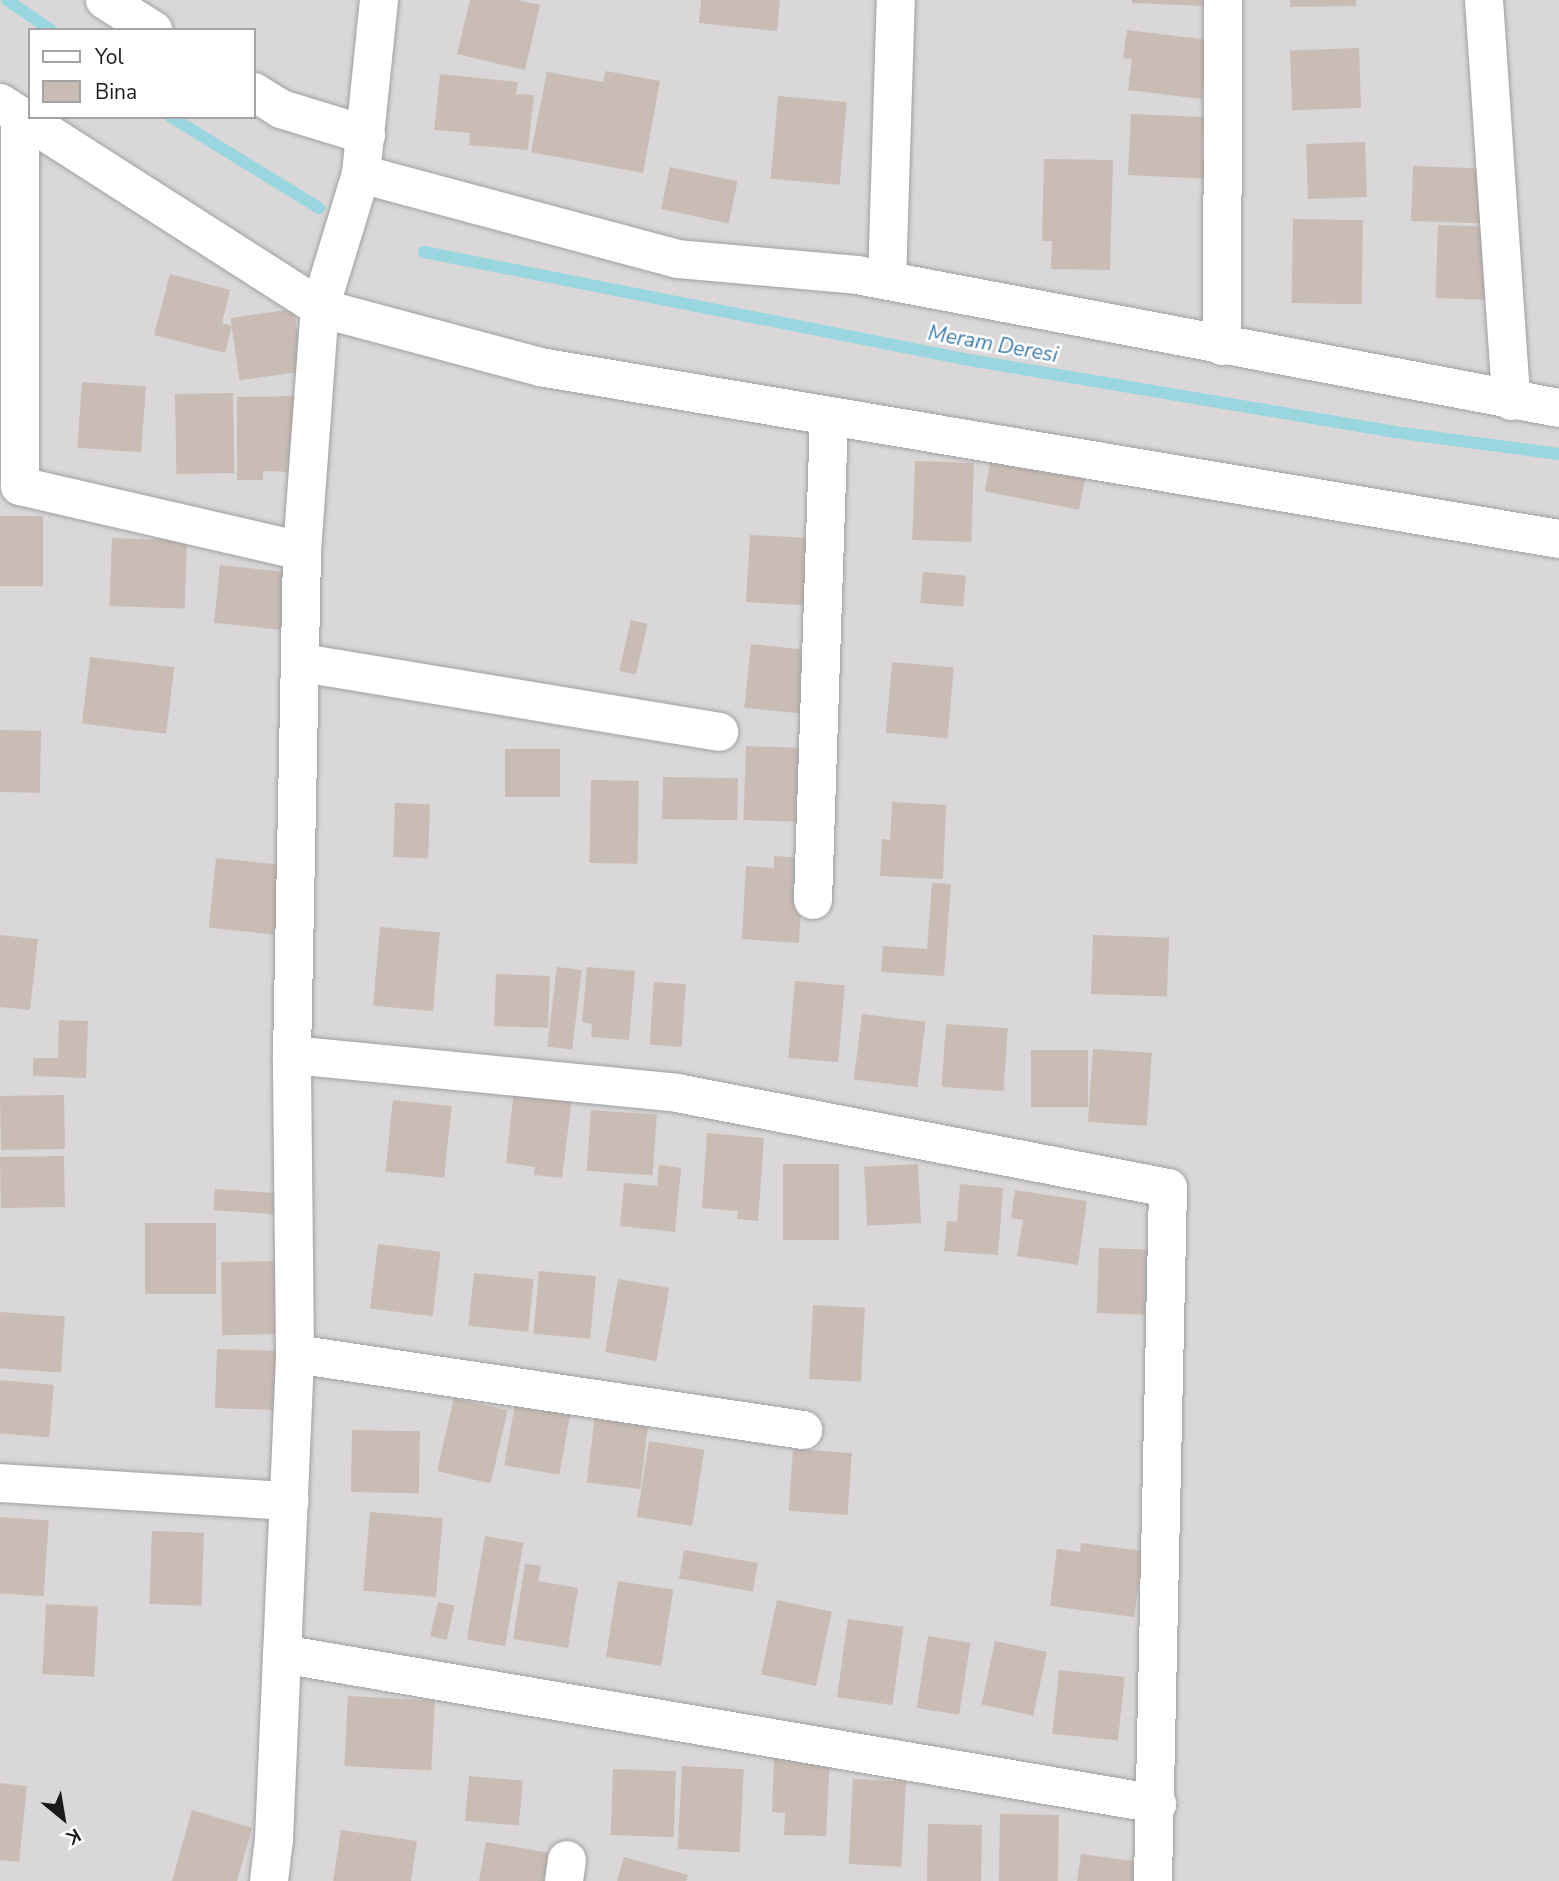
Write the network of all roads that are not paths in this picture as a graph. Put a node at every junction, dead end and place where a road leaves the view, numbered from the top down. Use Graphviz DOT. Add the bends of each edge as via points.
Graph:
graph roads {
  1 [pos="105,0"];
  2 [pos="379,0"];
  3 [pos="896,0"];
  4 [pos="1223,0"];
  5 [pos="1484,0"];
  6 [pos="150,28"];
  7 [pos="256,93"];
  8 [pos="10,110"];
  9 [pos="366,135"];
  10 [pos="361,174"];
  11 [pos="887,280"];
  12 [pos="320,308"];
  13 [pos="1222,346"];
  14 [pos="1511,401"];
  15 [pos="1559,408"];
  16 [pos="829,418"];
  17 [pos="1559,539"];
  18 [pos="302,551"];
  19 [pos="303,663"];
  20 [pos="719,732"];
  21 [pos="813,900"];
  22 [pos="292,1055"];
  23 [pos="295,1354"];
  24 [pos="803,1430"];
  25 [pos="0,1483"];
  26 [pos="289,1501"];
  27 [pos="282,1654"];
  28 [pos="1157,1804"];
  29 [pos="269,1881"];
  30 [pos="1153,1881"];
  1 -- 6 [label="street"];
  2 -- 9 [label="street"];
  3 -- 11 [label="street"];
  4 -- 13 [label="street"];
  5 -- 14 [label="street"];
  7 -- 9 [label="street" via="281,109"];
  8 -- 12 [label="street"];
  8 -- 18 [label="street" via="20,486"];
  9 -- 10 [label="street"];
  10 -- 11 [label="street" via="678,259"];
  10 -- 12 [label="street"];
  11 -- 13 [label="street"];
  12 -- 16 [label="street" via="540,367"];
  12 -- 18 [label="street"];
  13 -- 14 [label="street"];
  14 -- 15 [label="street"];
  16 -- 17 [label="street"];
  16 -- 21 [label="street"];
  18 -- 19 [label="street"];
  19 -- 20 [label="street"];
  19 -- 22 [label="street"];
  22 -- 23 [label="street"];
  22 -- 28 [label="street" via="677,1093 1168,1188"];
  23 -- 24 [label="street"];
  23 -- 26 [label="street"];
  25 -- 26 [label="street"];
  26 -- 27 [label="street"];
  27 -- 28 [label="street"];
  27 -- 29 [label="street"];
  28 -- 30 [label="street"];
}
